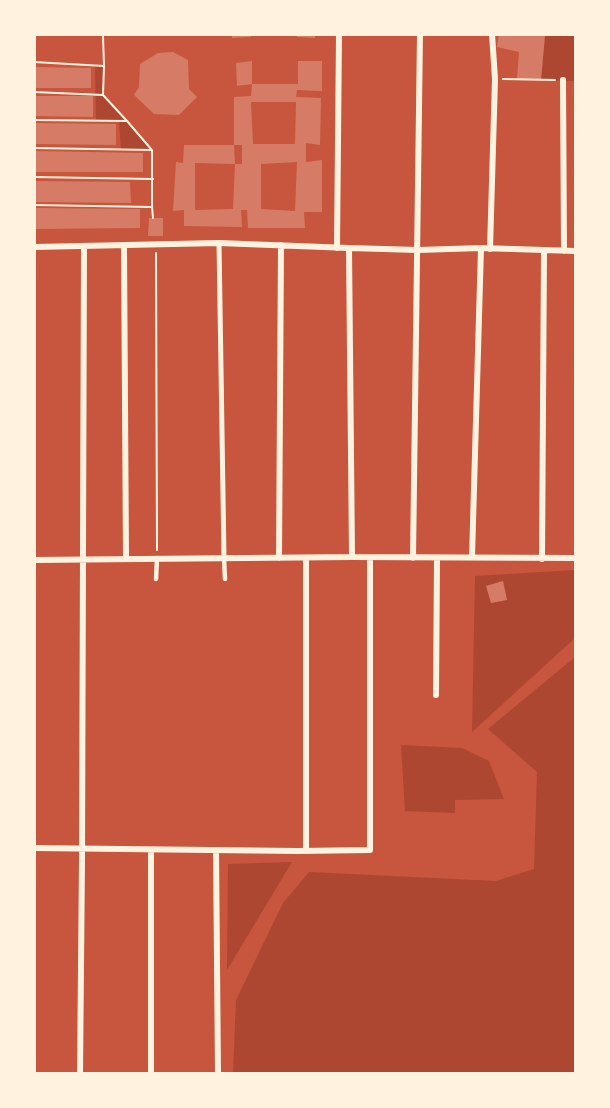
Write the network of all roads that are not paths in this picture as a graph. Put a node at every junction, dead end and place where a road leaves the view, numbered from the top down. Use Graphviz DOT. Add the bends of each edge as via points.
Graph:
graph roads {
  1 [pos="339,34"];
  2 [pos="420,34"];
  3 [pos="492,34"];
  4 [pos="564,80"];
  5 [pos="219,243"];
  6 [pos="281,245"];
  7 [pos="124,246"];
  8 [pos="34,247"];
  9 [pos="84,247"];
  10 [pos="337,248"];
  11 [pos="349,248"];
  12 [pos="482,248"];
  13 [pos="490,249"];
  14 [pos="418,250"];
  15 [pos="543,251"];
  16 [pos="564,251"];
  17 [pos="576,251"];
  18 [pos="352,557"];
  19 [pos="472,557"];
  20 [pos="157,558"];
  21 [pos="224,558"];
  22 [pos="279,558"];
  23 [pos="306,558"];
  24 [pos="370,558"];
  25 [pos="413,558"];
  26 [pos="437,558"];
  27 [pos="576,558"];
  28 [pos="84,559"];
  29 [pos="126,559"];
  30 [pos="542,559"];
  31 [pos="34,560"];
  32 [pos="156,579"];
  33 [pos="225,579"];
  34 [pos="436,695"];
  35 [pos="34,848"];
  36 [pos="82,849"];
  37 [pos="151,850"];
  38 [pos="216,850"];
  39 [pos="306,851"];
  40 [pos="80,1074"];
  41 [pos="152,1074"];
  42 [pos="219,1074"];
  1 -- 10 [label="street"];
  2 -- 14 [label="street"];
  3 -- 13 [label="street" via="495,79"];
  4 -- 16 [label="street"];
  5 -- 6 [label="street"];
  5 -- 7 [label="street"];
  5 -- 21 [label="street"];
  6 -- 10 [label="street"];
  6 -- 22 [label="street"];
  7 -- 9 [label="street"];
  7 -- 29 [label="street"];
  8 -- 9 [label="street"];
  9 -- 28 [label="street"];
  10 -- 11 [label="street"];
  11 -- 14 [label="street"];
  11 -- 18 [label="street"];
  12 -- 13 [label="street"];
  12 -- 14 [label="street"];
  12 -- 19 [label="street"];
  13 -- 15 [label="street"];
  14 -- 25 [label="street"];
  15 -- 16 [label="street"];
  15 -- 30 [label="street"];
  16 -- 17 [label="street"];
  18 -- 23 [label="street"];
  18 -- 24 [label="street"];
  19 -- 26 [label="street"];
  19 -- 30 [label="street"];
  20 -- 21 [label="street"];
  20 -- 29 [label="street"];
  20 -- 32 [label="lane"];
  21 -- 22 [label="street"];
  21 -- 33 [label="lane"];
  22 -- 23 [label="street"];
  23 -- 39 [label="street"];
  24 -- 25 [label="street"];
  24 -- 39 [label="street" via="370,850"];
  25 -- 26 [label="street"];
  26 -- 34 [label="street"];
  27 -- 30 [label="street"];
  28 -- 29 [label="street"];
  28 -- 31 [label="street"];
  28 -- 36 [label="street"];
  35 -- 36 [label="street"];
  36 -- 37 [label="street"];
  36 -- 40 [label="street"];
  37 -- 38 [label="street"];
  37 -- 41 [label="street"];
  38 -- 39 [label="street"];
  38 -- 42 [label="street"];
}
